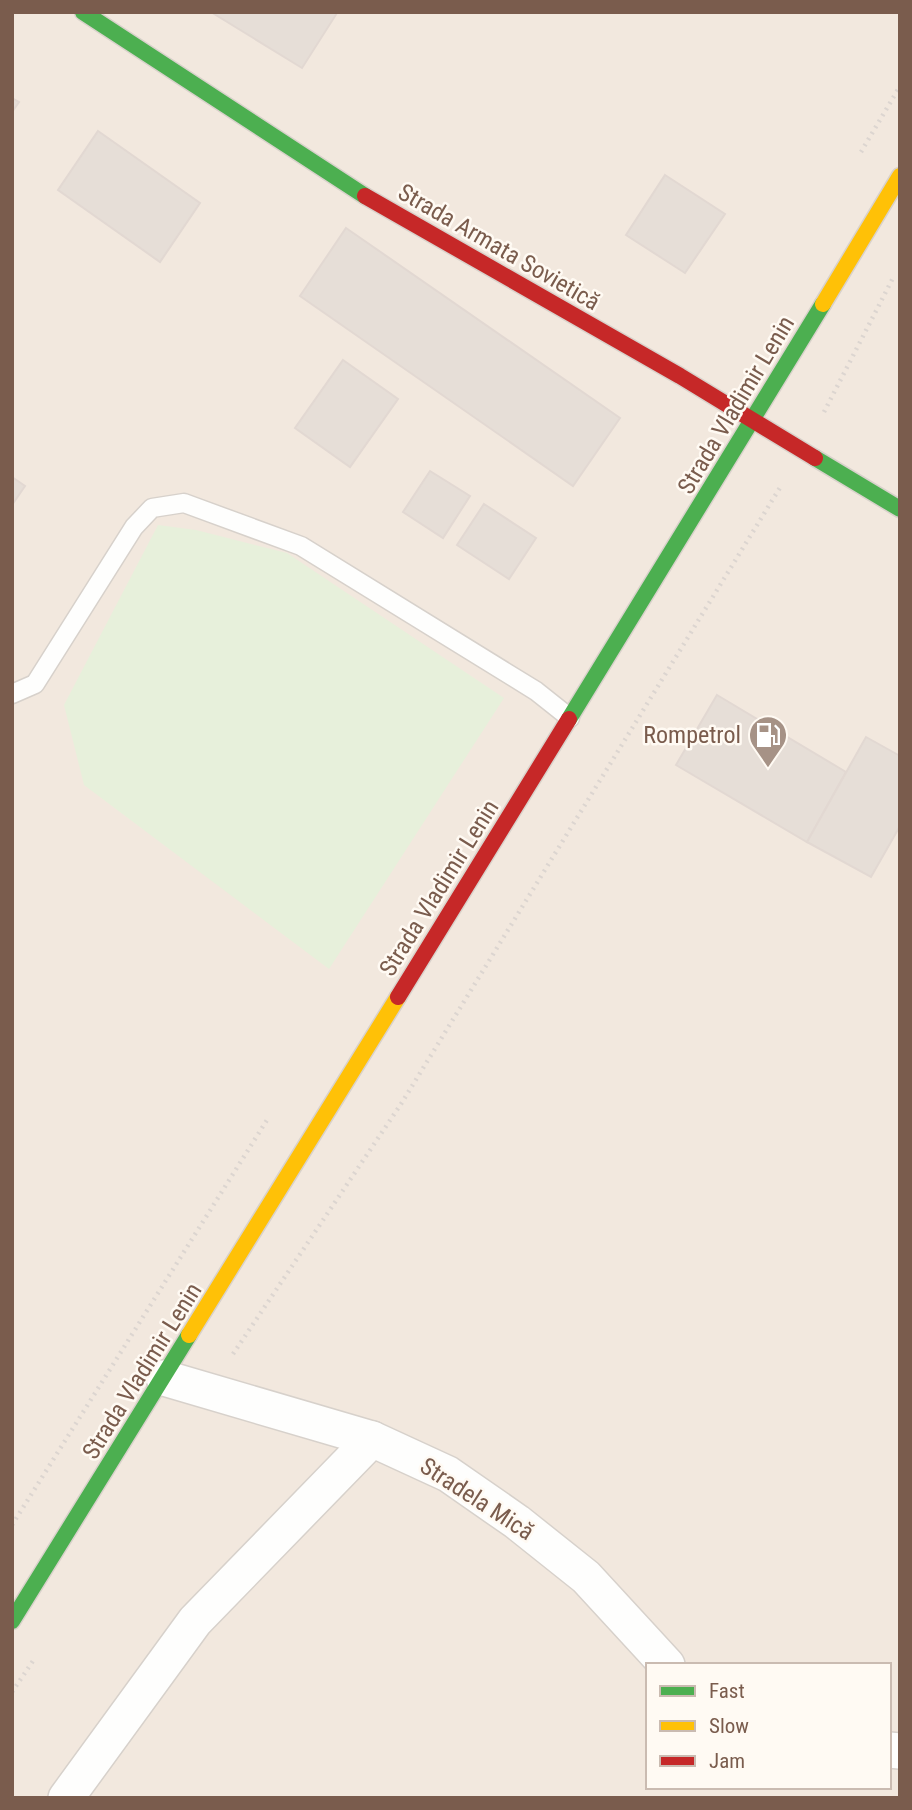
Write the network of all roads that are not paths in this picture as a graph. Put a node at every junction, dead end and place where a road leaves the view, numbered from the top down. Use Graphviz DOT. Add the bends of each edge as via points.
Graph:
graph roads {
  1 [pos="83,12"];
  2 [pos="900,176"];
  3 [pos="754,419"];
  4 [pos="900,509"];
  5 [pos="12,694"];
  6 [pos="570,718"];
  7 [pos="164,1378"];
  8 [pos="372,1439"];
  9 [pos="12,1621"];
  10 [pos="665,1663"];
  11 [pos="66,1798"];
  1 -- 3 [label="main road, Strada Armata Sovietică" via="372,200"];
  2 -- 3 [label="main road, Strada Vladimir Lenin"];
  3 -- 4 [label="main road, Strada Armata Sovietică"];
  3 -- 6 [label="main road, Strada Vladimir Lenin"];
  5 -- 6 [label="lane" via="35,684 134,527 152,508 184,503 301,546 536,691"];
  6 -- 7 [label="main road, Strada Vladimir Lenin"];
  7 -- 8 [label="street, Stradela Mică"];
  7 -- 9 [label="main road, Strada Vladimir Lenin"];
  8 -- 10 [label="street, Stradela Mică" via="448,1474 517,1522 586,1577"];
  8 -- 11 [label="street" via="195,1621"];
}
